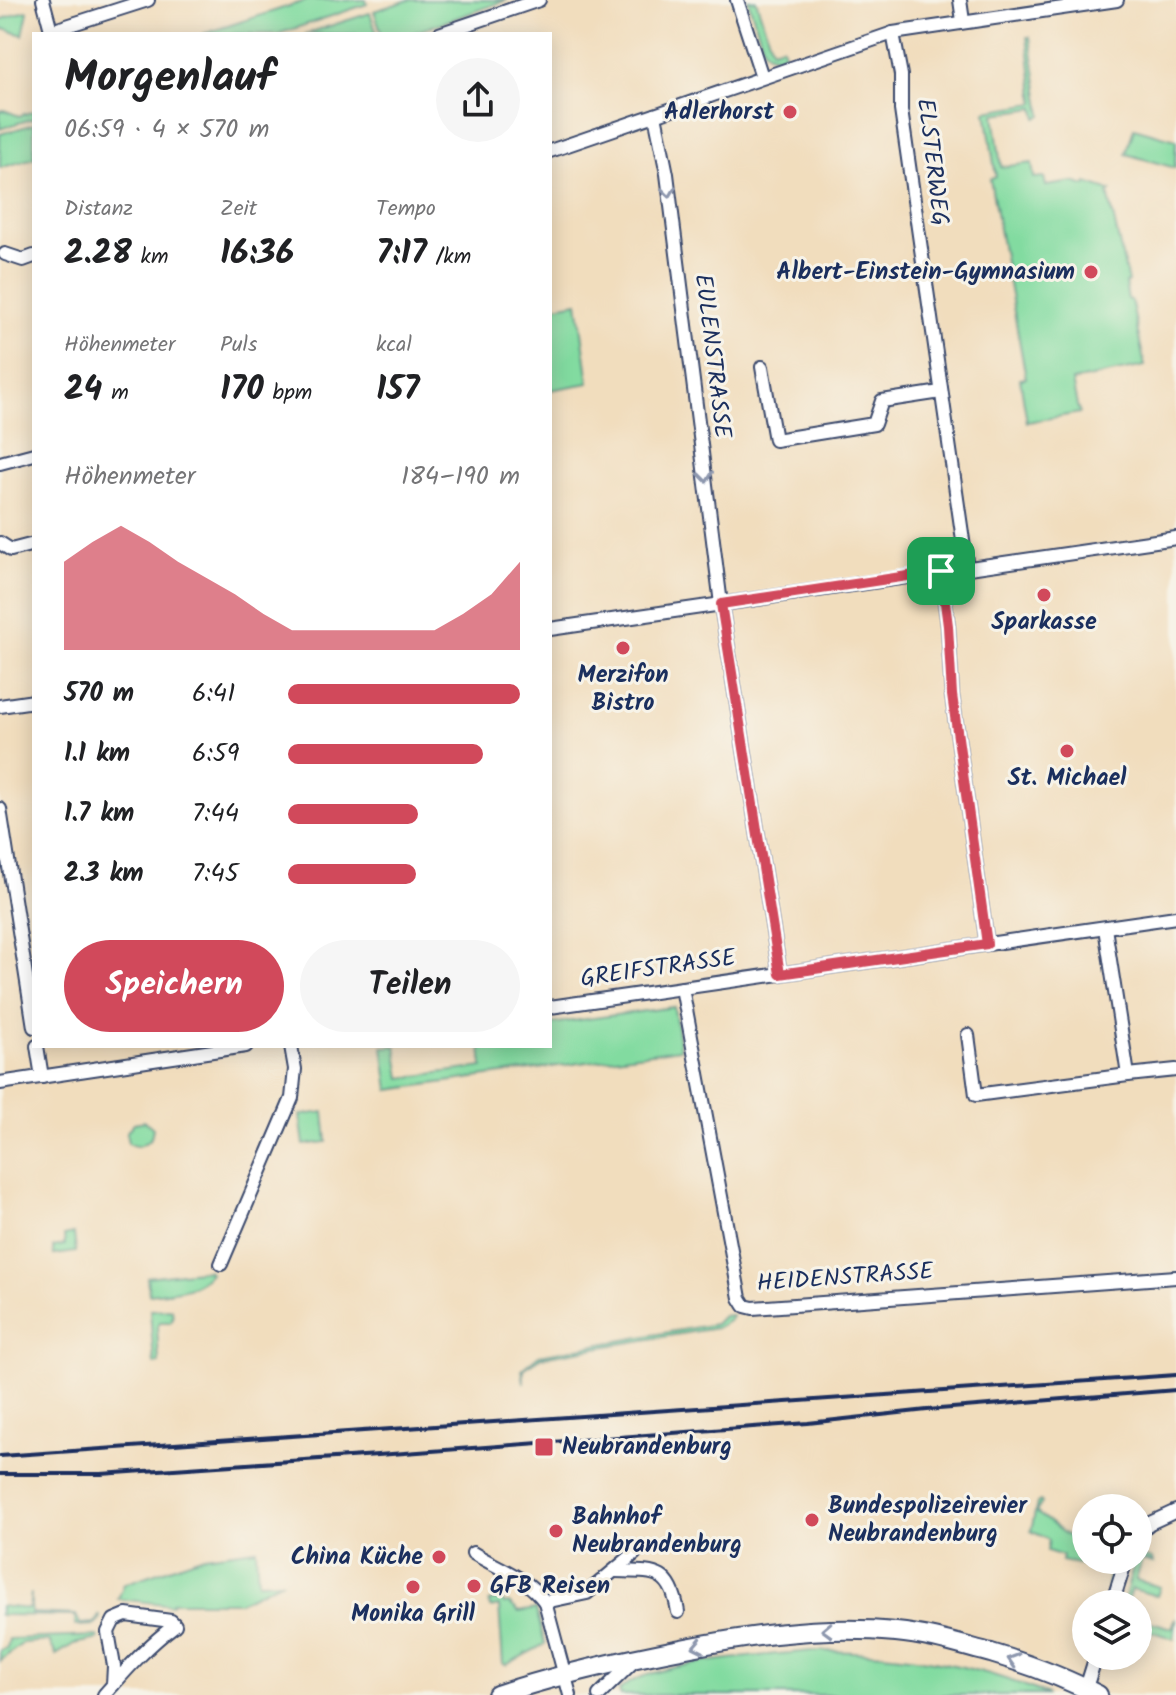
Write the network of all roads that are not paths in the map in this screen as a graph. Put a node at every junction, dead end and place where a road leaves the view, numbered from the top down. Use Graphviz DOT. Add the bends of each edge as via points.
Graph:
graph roads {
  1 [pos="43,0"];
  2 [pos="148,0"];
  3 [pos="539,0"];
  4 [pos="737,0"];
  5 [pos="960,0"];
  6 [pos="1117,0"];
  7 [pos="963,21"];
  8 [pos="52,32"];
  9 [pos="445,32"];
  10 [pos="893,33"];
  11 [pos="762,77"];
  12 [pos="655,115"];
  13 [pos="552,150"];
  14 [pos="5,254"];
  15 [pos="32,257"];
  16 [pos="762,367"];
  17 [pos="941,392"];
  18 [pos="32,455"];
  19 [pos="0,463"];
  20 [pos="1176,538"];
  21 [pos="0,543"];
  22 [pos="32,545"];
  23 [pos="967,568"];
  24 [pos="941,571"];
  25 [pos="721,604"];
  26 [pos="552,629"];
  27 [pos="32,701"];
  28 [pos="0,706"];
  29 [pos="0,809"];
  30 [pos="1176,917"];
  31 [pos="1105,928"];
  32 [pos="987,944"];
  33 [pos="780,974"];
  34 [pos="682,988"];
  35 [pos="552,1007"];
  36 [pos="32,1014"];
  37 [pos="968,1035"];
  38 [pos="37,1048"];
  39 [pos="233,1048"];
  40 [pos="291,1048"];
  41 [pos="1176,1070"];
  42 [pos="1128,1075"];
  43 [pos="42,1077"];
  44 [pos="0,1083"];
  45 [pos="221,1264"];
  46 [pos="1176,1277"];
  47 [pos="1176,1511"];
  48 [pos="1152,1522"];
  49 [pos="473,1553"];
  50 [pos="635,1553"];
  51 [pos="615,1571"];
  52 [pos="545,1602"];
  53 [pos="678,1612"];
  54 [pos="637,1658"];
  55 [pos="1094,1670"];
  56 [pos="564,1675"];
  57 [pos="108,1690"];
  58 [pos="1092,1692"];
  59 [pos="497,1695"];
  60 [pos="570,1695"];
  61 [pos="599,1695"];
  1 -- 8 [label="street"];
  2 -- 8 [label="street"];
  3 -- 9 [label="street"];
  4 -- 11 [label="street"];
  5 -- 7 [label="street"];
  6 -- 7 [label="street"];
  7 -- 10 [label="street"];
  10 -- 11 [label="street"];
  10 -- 17 [label="street, ELSTERWEG"];
  11 -- 12 [label="street"];
  12 -- 13 [label="street"];
  12 -- 25 [label="street, EULENSTRASSE, one-way"];
  14 -- 15 [label="street" via="23,260"];
  16 -- 17 [label="street" via="775,440 874,424 882,401"];
  17 -- 23 [label="street, ELSTERWEG"];
  18 -- 19 [label="street"];
  20 -- 23 [label="street"];
  21 -- 22 [label="street" via="11,550"];
  23 -- 24 [label="street"];
  24 -- 25 [label="street"];
  24 -- 32 [label="street" via="952,695"];
  25 -- 26 [label="street"];
  25 -- 33 [label="street, EULENSTRASSE"];
  27 -- 28 [label="street"];
  29 -- 36 [label="street"];
  30 -- 31 [label="street, GREIFSTRASSE"];
  31 -- 32 [label="street, GREIFSTRASSE"];
  31 -- 42 [label="street"];
  32 -- 33 [label="street, GREIFSTRASSE"];
  33 -- 34 [label="street, GREIFSTRASSE"];
  34 -- 35 [label="street, GREIFSTRASSE"];
  34 -- 46 [label="street, HEIDENSTRASSE" via="740,1298 748,1308"];
  37 -- 42 [label="street" via="976,1095"];
  38 -- 43 [label="street"];
  39 -- 43 [label="street"];
  40 -- 45 [label="street" via="292,1098"];
  41 -- 42 [label="street"];
  43 -- 44 [label="street"];
  47 -- 48 [label="street"];
  49 -- 52 [label="street" via="536,1590"];
  50 -- 51 [label="street"];
  51 -- 52 [label="street" via="587,1593"];
  51 -- 53 [label="street" via="663,1577 673,1589"];
  52 -- 56 [label="street"];
  54 -- 56 [label="main road"];
  58 -- 54 [label="main road, one-way" via="1019,1661 896,1632 809,1631"];
  54 -- 61 [label="street"];
  55 -- 58 [label="street"];
  56 -- 59 [label="main road"];
  56 -- 60 [label="street"];
  57 -- 57 [label="street" via="141,1651 175,1625 169,1619 120,1617 108,1632 114,1666"];
}
